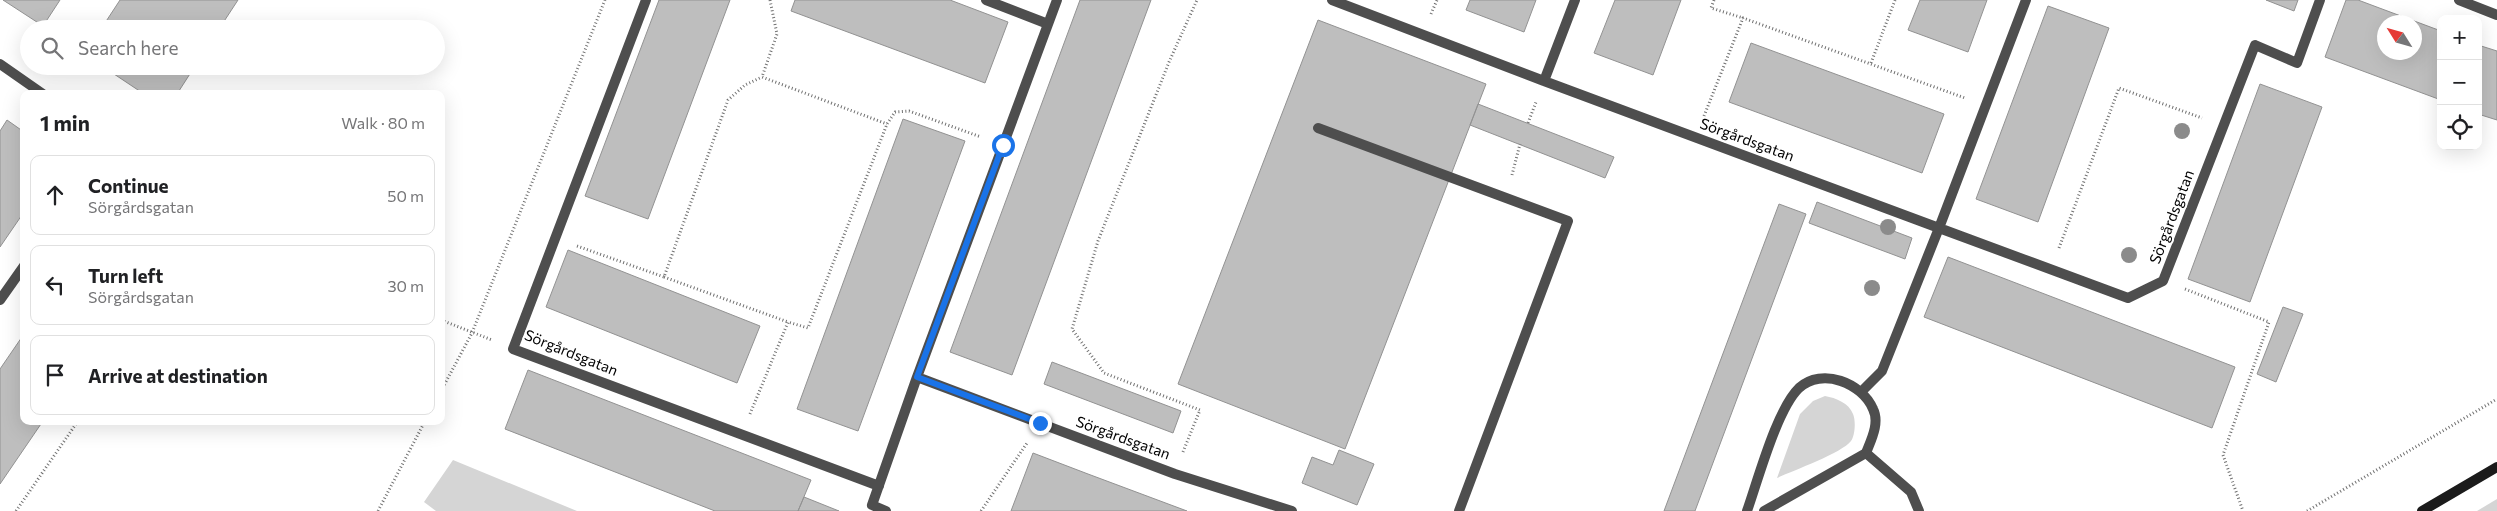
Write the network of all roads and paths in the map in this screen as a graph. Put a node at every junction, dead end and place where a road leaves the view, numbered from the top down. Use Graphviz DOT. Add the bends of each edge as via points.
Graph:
graph roads {
  1 [pos="605,0"];
  2 [pos="646,0"];
  3 [pos="770,0"];
  4 [pos="986,0"];
  5 [pos="1057,0"];
  6 [pos="1198,0"];
  7 [pos="1332,0"];
  8 [pos="1576,0"];
  9 [pos="1714,0"];
  10 [pos="1895,0"];
  11 [pos="2026,0"];
  12 [pos="2320,0"];
  13 [pos="2459,0"];
  14 [pos="2497,16"];
  15 [pos="1743,18"];
  16 [pos="1048,24"];
  17 [pos="1871,63"];
  18 [pos="0,64"];
  19 [pos="762,77"];
  20 [pos="1544,81"];
  21 [pos="37,90"];
  22 [pos="1986,106"];
  23 [pos="887,124"];
  24 [pos="2224,126"];
  25 [pos="1318,128"];
  26 [pos="1696,137"];
  27 [pos="1520,144"];
  28 [pos="1003,145"];
  29 [pos="1503,197"];
  30 [pos="1939,228"];
  31 [pos="555,238"];
  32 [pos="2051,269"];
  33 [pos="20,272"];
  34 [pos="664,277"];
  35 [pos="2163,281"];
  36 [pos="0,300"];
  37 [pos="445,322"];
  38 [pos="788,322"];
  39 [pos="472,333"];
  40 [pos="917,377"];
  41 [pos="445,384"];
  42 [pos="1862,392"];
  43 [pos="2497,400"];
  44 [pos="1040,423"];
  45 [pos="75,425"];
  46 [pos="423,425"];
  47 [pos="741,435"];
  48 [pos="1866,453"];
  49 [pos="2497,467"];
  50 [pos="1175,474"];
  51 [pos="879,486"];
  52 [pos="16,511"];
  53 [pos="378,511"];
  54 [pos="886,511"];
  55 [pos="981,511"];
  56 [pos="1292,511"];
  57 [pos="1459,511"];
  58 [pos="1747,511"];
  59 [pos="1764,511"];
  60 [pos="1919,511"];
  61 [pos="2243,511"];
  62 [pos="2307,511"];
  63 [pos="2422,511"];
  1 -- 39 [label="path"];
  2 -- 31 [label="street, Sörgårdsgatan"];
  3 -- 19 [label="path" via="778,34"];
  4 -- 16 [label="street"];
  5 -- 16 [label="street"];
  6 -- 50 [label="path" via="1169,62 1098,241 1072,329 1104,373 1200,410"];
  7 -- 20 [label="street, Sörgårdsgatan"];
  8 -- 20 [label="street"];
  9 -- 15 [label="path" via="1711,8"];
  10 -- 17 [label="path"];
  11 -- 22 [label="street"];
  12 -- 24 [label="street, Sörgårdsgatan" via="2297,63 2255,45"];
  13 -- 14 [label="street"];
  15 -- 17 [label="path"];
  15 -- 26 [label="path"];
  16 -- 28 [label="street"];
  17 -- 22 [label="path"];
  18 -- 21 [label="street"];
  19 -- 23 [label="path"];
  19 -- 34 [label="path" via="744,85 728,100"];
  20 -- 26 [label="street, Sörgårdsgatan"];
  22 -- 30 [label="street"];
  23 -- 28 [label="path" via="895,112 909,111"];
  23 -- 38 [label="path" via="808,328"];
  24 -- 32 [label="path" via="2119,88"];
  24 -- 35 [label="street, Sörgårdsgatan"];
  25 -- 29 [label="street"];
  26 -- 30 [label="street, Sörgårdsgatan"];
  27 -- 29 [label="path"];
  28 -- 40 [label="street"];
  29 -- 57 [label="street" via="1568,221"];
  30 -- 32 [label="street, Sörgårdsgatan"];
  30 -- 42 [label="street" via="1882,371"];
  31 -- 34 [label="path"];
  31 -- 47 [label="street, Sörgårdsgatan" via="513,349"];
  32 -- 35 [label="street, Sörgårdsgatan" via="2128,298"];
  33 -- 36 [label="street"];
  34 -- 38 [label="path"];
  35 -- 61 [label="path" via="2269,322 2223,455"];
  37 -- 39 [label="path"];
  38 -- 47 [label="path"];
  39 -- 41 [label="path"];
  40 -- 44 [label="street, Sörgårdsgatan"];
  40 -- 51 [label="street"];
  42 -- 48 [label="street" via="1874,410 1875,430"];
  42 -- 58 [label="street" via="1842,380 1817,379 1800,387 1786,403"];
  43 -- 62 [label="path"];
  44 -- 50 [label="street, Sörgårdsgatan"];
  44 -- 55 [label="path"];
  45 -- 52 [label="path"];
  46 -- 53 [label="path"];
  47 -- 51 [label="street, Sörgårdsgatan"];
  48 -- 59 [label="street"];
  48 -- 60 [label="street" via="1911,492"];
  49 -- 63 [label="street"];
  50 -- 56 [label="street, Sörgårdsgatan"];
  51 -- 54 [label="street" via="872,505"];
}
